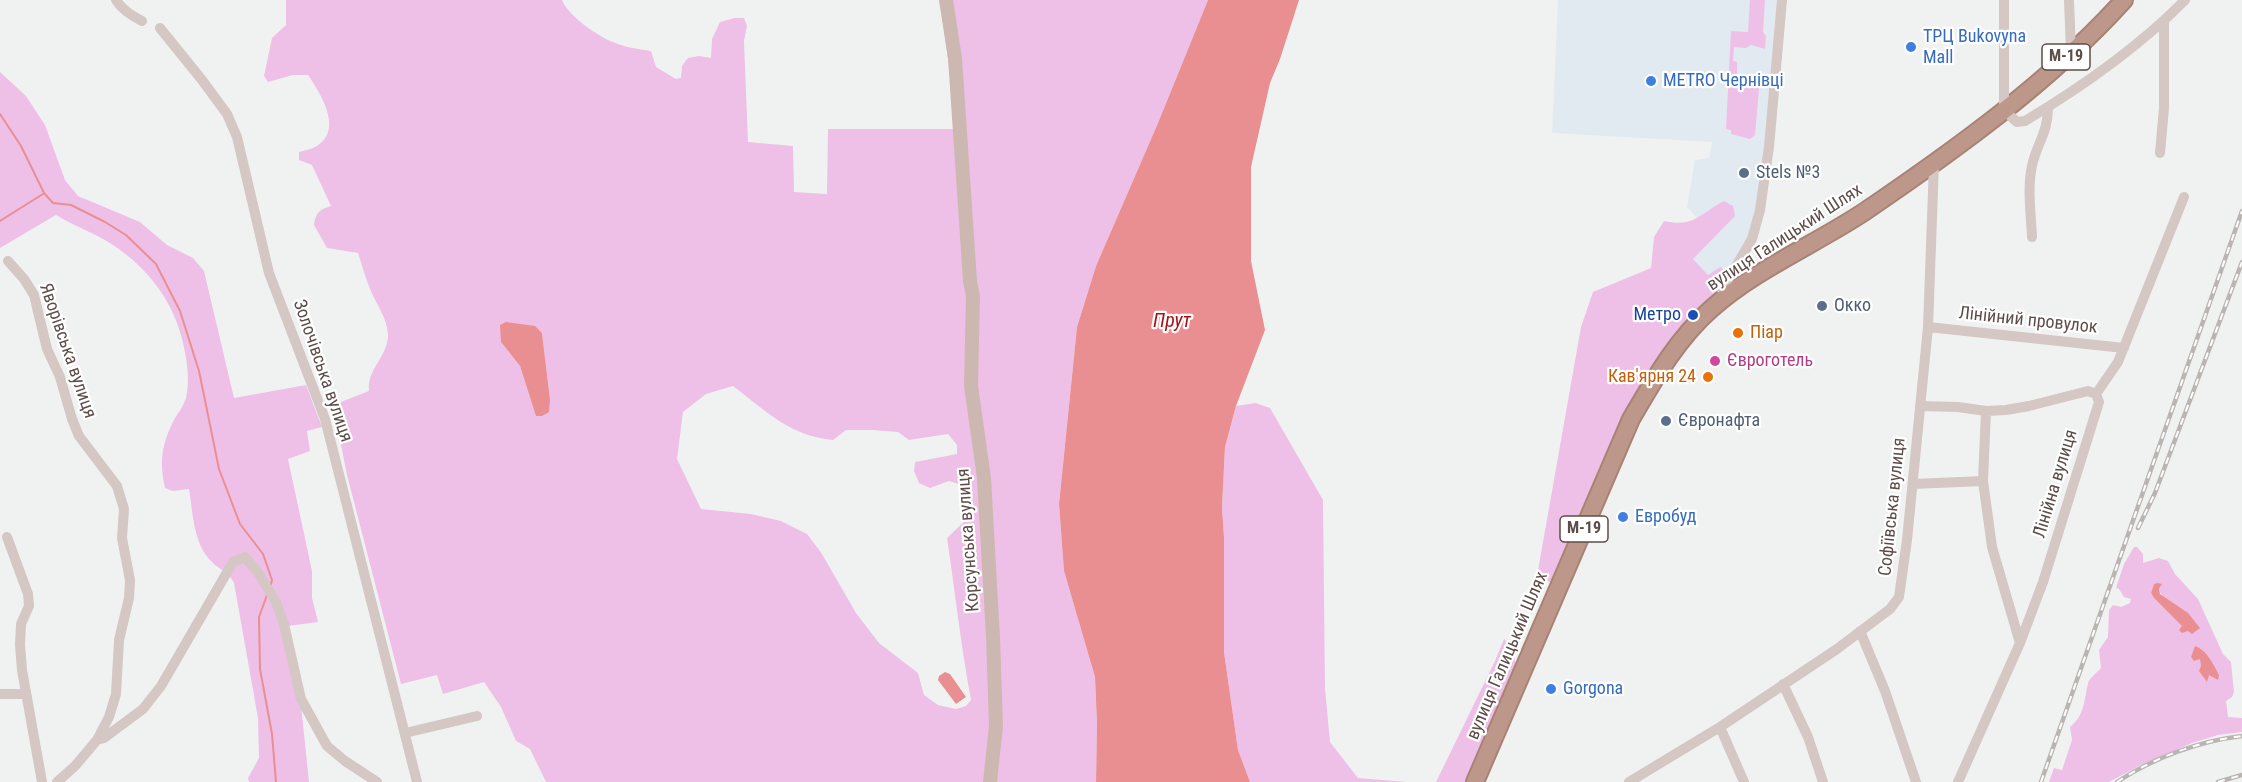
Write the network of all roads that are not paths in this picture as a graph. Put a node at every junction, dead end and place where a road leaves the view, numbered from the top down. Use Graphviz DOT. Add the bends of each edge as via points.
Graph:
graph roads {
  1 [pos="116,0"];
  2 [pos="946,0"];
  3 [pos="1782,0"];
  4 [pos="2004,0"];
  5 [pos="2069,0"];
  6 [pos="2124,0"];
  7 [pos="2185,0"];
  8 [pos="142,21"];
  9 [pos="2164,21"];
  10 [pos="160,28"];
  11 [pos="2071,52"];
  12 [pos="2048,107"];
  13 [pos="2004,110"];
  14 [pos="2160,153"];
  15 [pos="1934,164"];
  16 [pos="2184,197"];
  17 [pos="2032,237"];
  18 [pos="8,261"];
  19 [pos="1726,297"];
  20 [pos="1928,327"];
  21 [pos="2124,348"];
  22 [pos="2096,394"];
  23 [pos="1920,406"];
  24 [pos="1986,411"];
  25 [pos="1983,481"];
  26 [pos="1913,484"];
  27 [pos="7,537"];
  28 [pos="1860,631"];
  29 [pos="2020,643"];
  30 [pos="1783,684"];
  31 [pos="0,694"];
  32 [pos="26,694"];
  33 [pos="477,716"];
  34 [pos="1720,727"];
  35 [pos="405,733"];
  36 [pos="96,740"];
  37 [pos="42,782"];
  38 [pos="57,782"];
  39 [pos="377,782"];
  40 [pos="417,782"];
  41 [pos="990,782"];
  42 [pos="1475,782"];
  43 [pos="1629,782"];
  44 [pos="1744,782"];
  45 [pos="1823,782"];
  46 [pos="1916,782"];
  47 [pos="1958,782"];
  1 -- 8 [label="street"];
  2 -- 41 [label="main road, Корсунська вулиця" via="955,58 974,296 972,386 984,478 994,648 996,726"];
  3 -- 19 [label="street" via="1760,210 1752,239 1722,290"];
  4 -- 13 [label="street"];
  5 -- 11 [label="street"];
  6 -- 11 [label="highway, вулиця Галицький Шлях / М-19"];
  7 -- 9 [label="street"];
  9 -- 12 [label="street"];
  9 -- 14 [label="street"];
  10 -- 35 [label="street, Золочівська вулиця" via="227,114 237,137 269,273 325,419"];
  11 -- 13 [label="highway, вулиця Галицький Шлях / М-19"];
  12 -- 13 [label="street" via="2018,122"];
  12 -- 17 [label="street" via="2046,130 2031,168"];
  13 -- 15 [label="highway, вулиця Галицький Шлях / М-19"];
  15 -- 19 [label="highway, вулиця Галицький Шлях / М-19"];
  15 -- 20 [label="street, Софіївська вулиця"];
  16 -- 21 [label="street, Лінійна вулиця"];
  18 -- 36 [label="street, Яворівська вулиця" via="34,295 47,349 79,436 117,486 124,509 122,538 130,580 129,598 119,640 116,694"];
  19 -- 42 [label="highway, вулиця Галицький Шлях / М-19" via="1664,363 1631,419"];
  20 -- 21 [label="street, Лінійний провулок"];
  20 -- 23 [label="street, Софіївська вулиця"];
  21 -- 22 [label="street, Лінійна вулиця"];
  22 -- 24 [label="street" via="2088,391 2030,406"];
  22 -- 29 [label="street, Лінійна вулиця" via="2099,402"];
  23 -- 24 [label="street"];
  23 -- 26 [label="street, Софіївська вулиця"];
  24 -- 25 [label="street"];
  25 -- 26 [label="street"];
  25 -- 29 [label="street" via="1992,547"];
  26 -- 28 [label="street, Софіївська вулиця" via="1899,597 1890,609"];
  27 -- 32 [label="street" via="28,594 20,645"];
  28 -- 30 [label="street, Софіївська вулиця"];
  28 -- 46 [label="street"];
  29 -- 47 [label="street, Лінійна вулиця"];
  30 -- 34 [label="street, Софіївська вулиця"];
  30 -- 45 [label="street" via="1808,737"];
  31 -- 32 [label="street"];
  32 -- 37 [label="street"];
  33 -- 35 [label="street"];
  34 -- 43 [label="street, Софіївська вулиця"];
  34 -- 44 [label="street"];
  35 -- 40 [label="street, Золочівська вулиця"];
  36 -- 38 [label="street, Яворівська вулиця"];
  36 -- 39 [label="street" via="143,709 233,562 246,557 269,589 284,624 301,699 327,746"];
}
